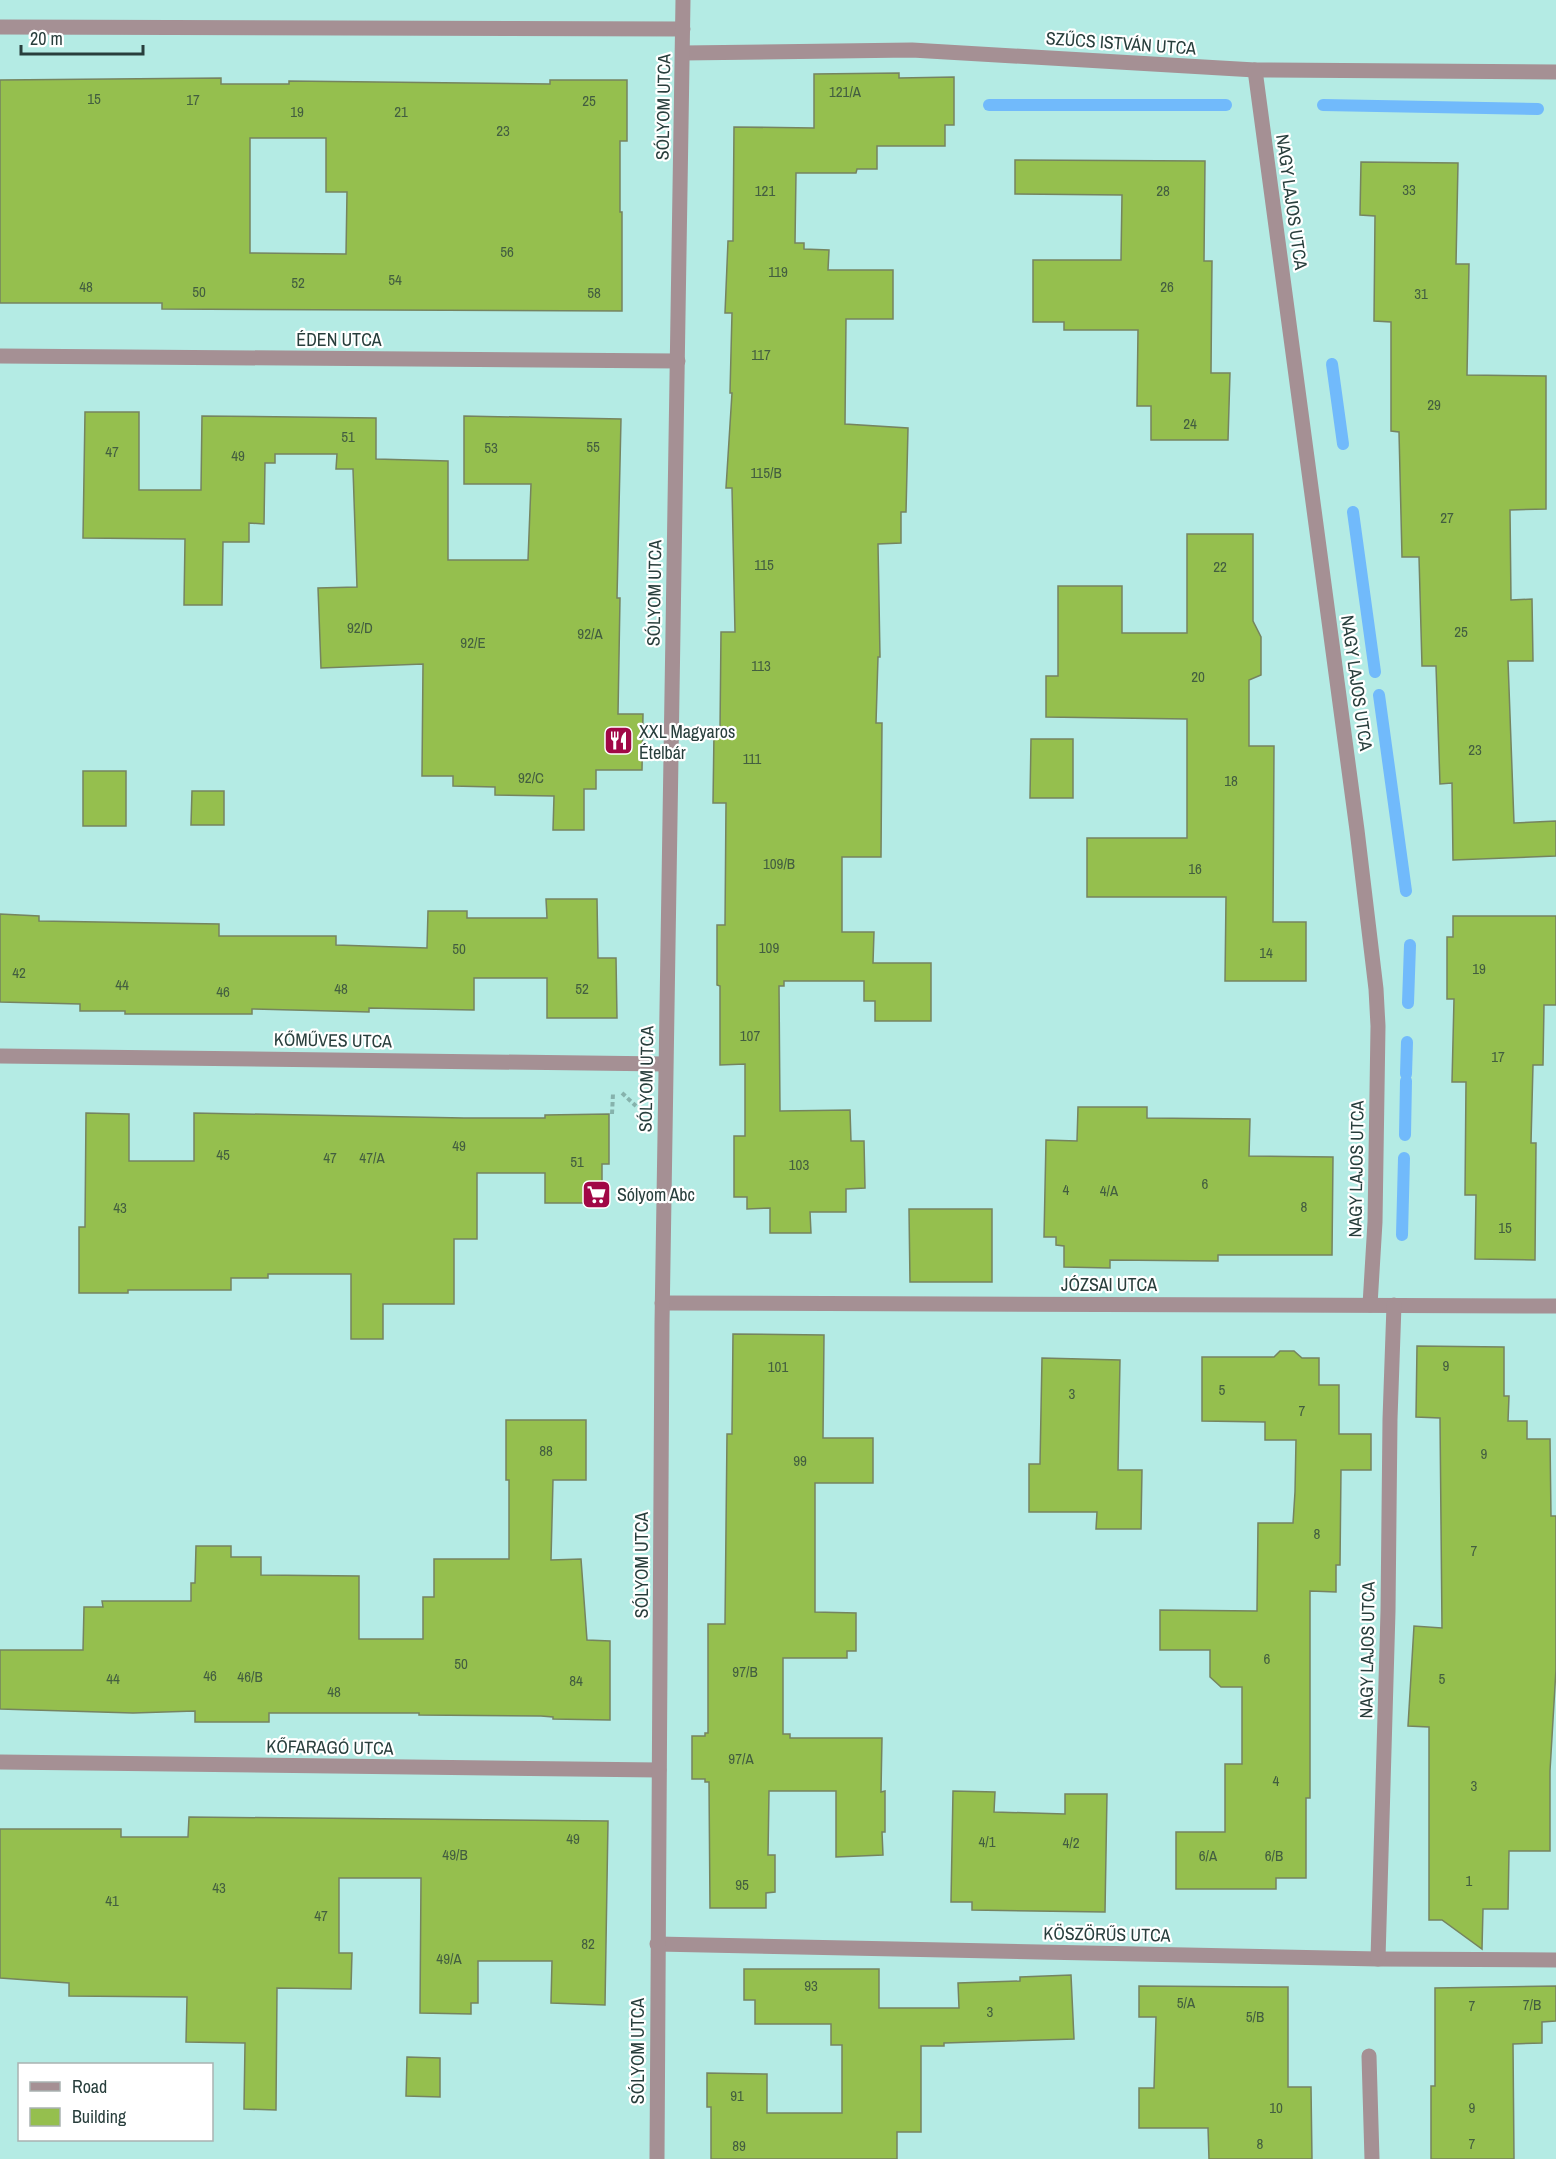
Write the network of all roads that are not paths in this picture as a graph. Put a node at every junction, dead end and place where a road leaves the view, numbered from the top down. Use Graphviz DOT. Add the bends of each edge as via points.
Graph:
graph roads {
  1 [pos="683,0"];
  2 [pos="0,27"];
  3 [pos="683,29"];
  4 [pos="683,52"];
  5 [pos="1255,70"];
  6 [pos="1556,72"];
  7 [pos="0,356"];
  8 [pos="678,361"];
  9 [pos="0,1056"];
  10 [pos="665,1064"];
  11 [pos="662,1303"];
  12 [pos="1370,1305"];
  13 [pos="1394,1305"];
  14 [pos="1556,1305"];
  15 [pos="0,1762"];
  16 [pos="660,1770"];
  17 [pos="657,1944"];
  18 [pos="1378,1959"];
  19 [pos="1556,1960"];
  20 [pos="1369,2056"];
  21 [pos="657,2159"];
  22 [pos="1372,2159"];
  1 -- 3 [label="street, SÓLYOM UTCA"];
  2 -- 3 [label="street"];
  3 -- 4 [label="street, SÓLYOM UTCA"];
  4 -- 5 [label="street, SZŰCS ISTVÁN UTCA" via="939,51"];
  4 -- 8 [label="street, SÓLYOM UTCA"];
  5 -- 6 [label="street, SZŰCS ISTVÁN UTCA"];
  5 -- 12 [label="street, NAGY LAJOS UTCA" via="1376,989 1375,1222"];
  7 -- 8 [label="street, ÉDEN UTCA"];
  8 -- 10 [label="street, SÓLYOM UTCA"];
  9 -- 10 [label="street, KŐMŰVES UTCA"];
  10 -- 11 [label="street, SÓLYOM UTCA"];
  11 -- 12 [label="street, JÓZSAI UTCA"];
  11 -- 16 [label="street, SÓLYOM UTCA"];
  12 -- 13 [label="street, JÓZSAI UTCA"];
  13 -- 14 [label="street, JÓZSAI UTCA"];
  13 -- 18 [label="street, NAGY LAJOS UTCA"];
  15 -- 16 [label="street, KŐFARAGÓ UTCA"];
  16 -- 17 [label="street, SÓLYOM UTCA"];
  17 -- 18 [label="street, KÖSZÖRŰS UTCA"];
  17 -- 21 [label="street, SÓLYOM UTCA"];
  18 -- 19 [label="street, KÖSZÖRŰS UTCA"];
  20 -- 22 [label="street"];
}
